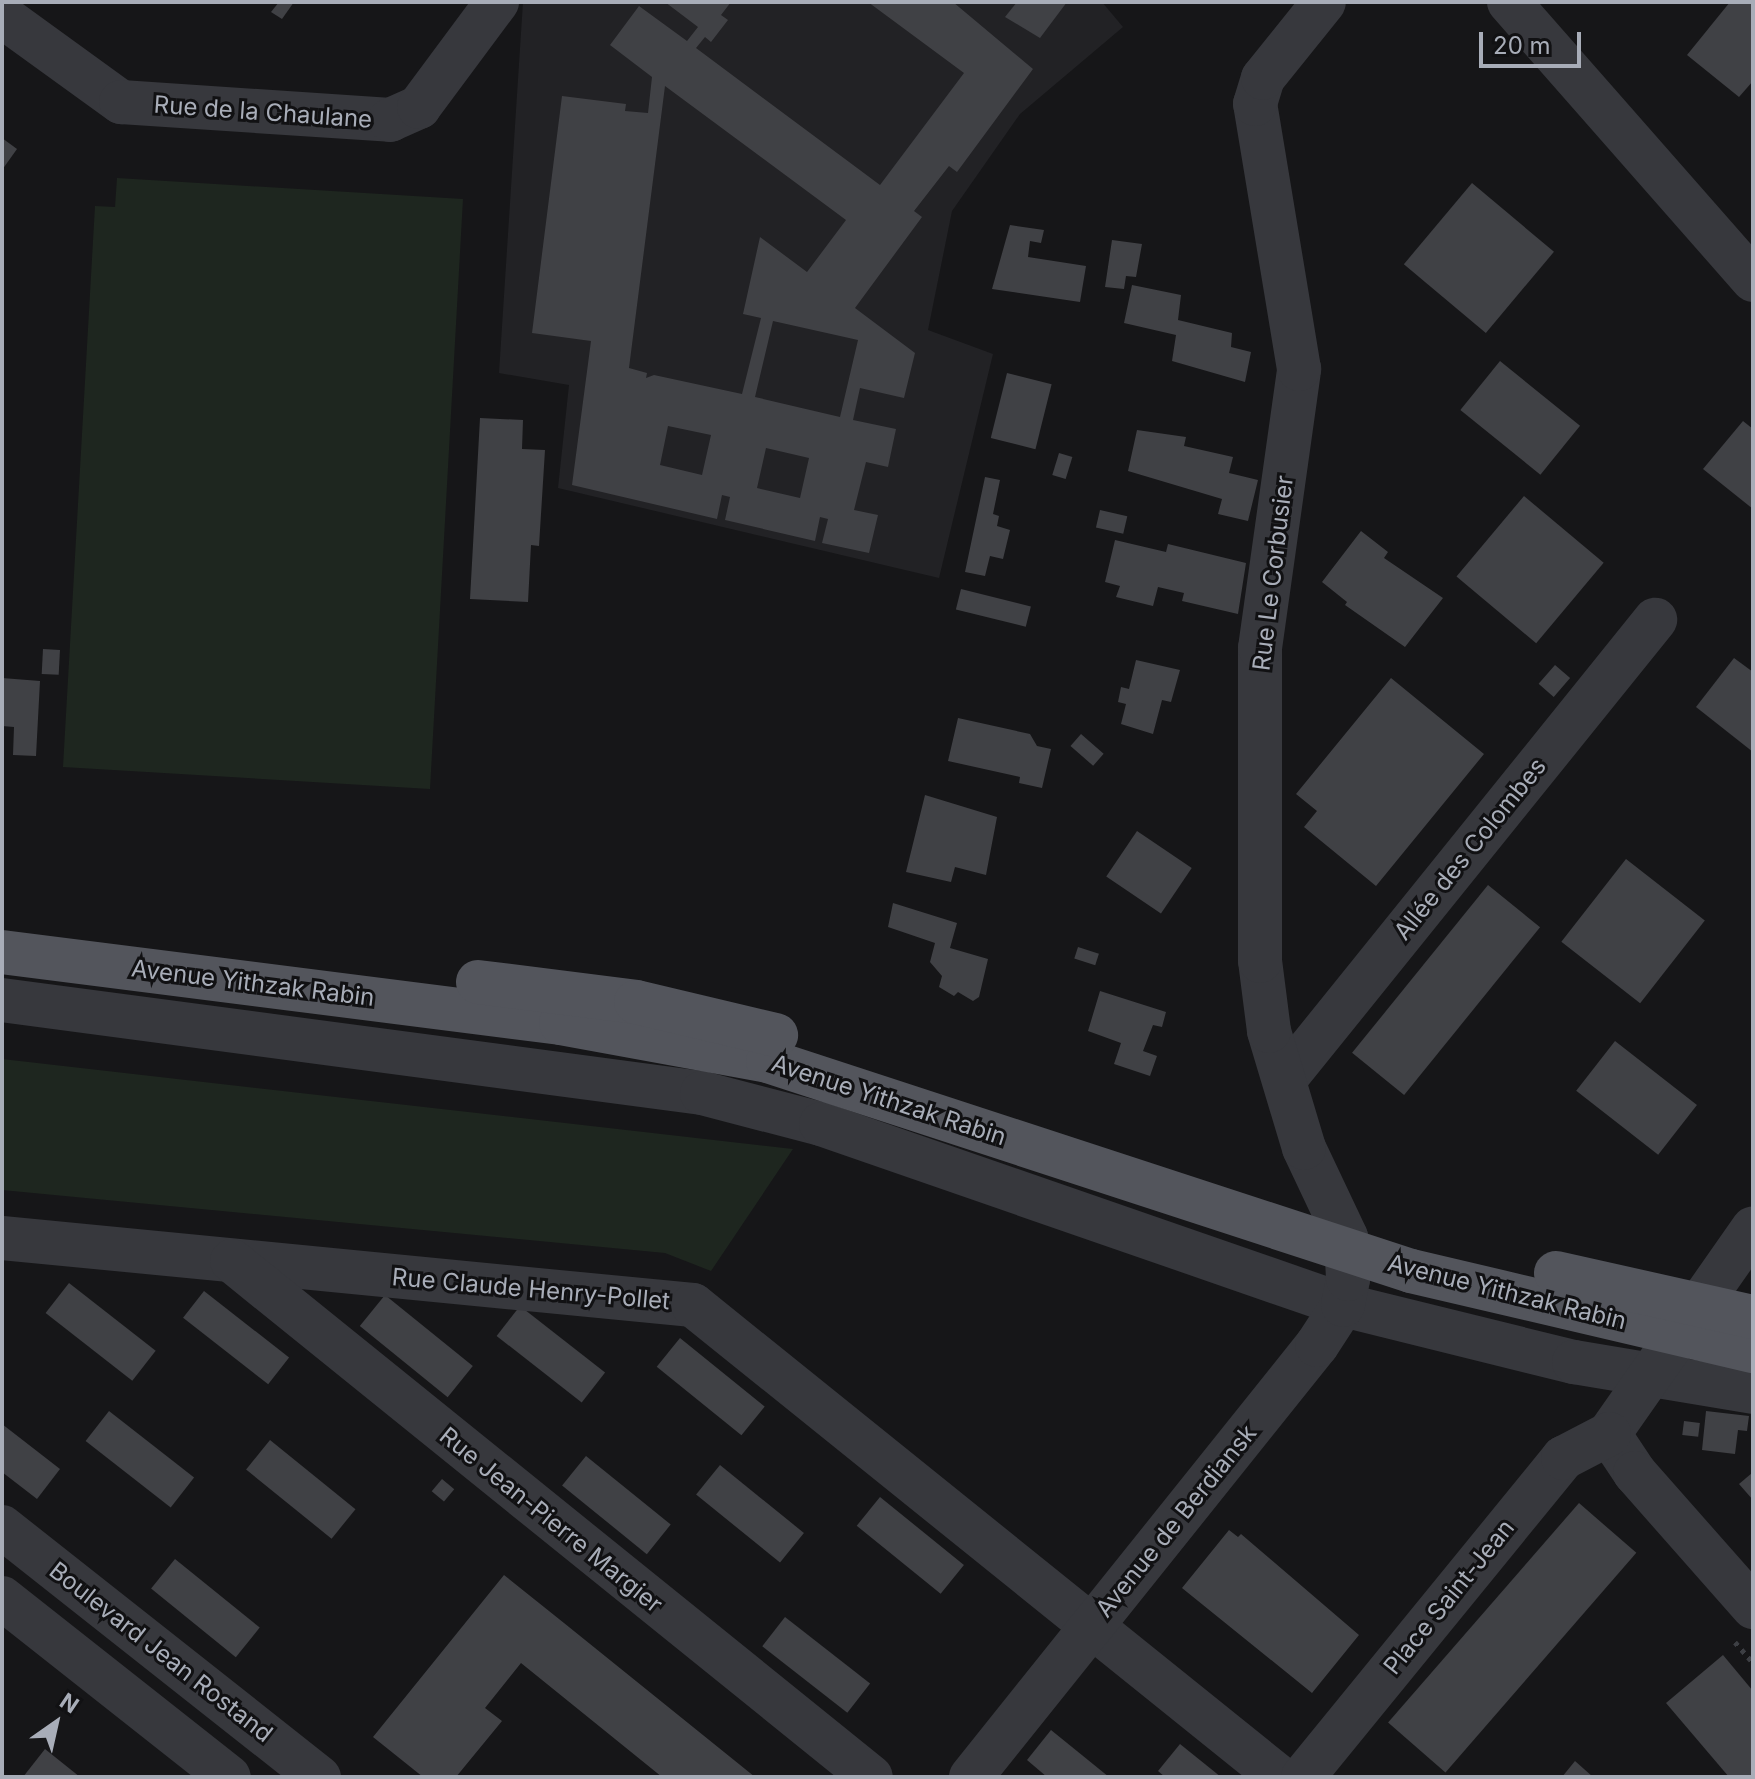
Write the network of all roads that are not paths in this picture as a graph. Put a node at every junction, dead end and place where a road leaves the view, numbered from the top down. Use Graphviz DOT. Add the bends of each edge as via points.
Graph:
graph roads {
  1 [pos="497,2"];
  2 [pos="1324,2"];
  3 [pos="1509,2"];
  4 [pos="2,16"];
  5 [pos="1753,280"];
  6 [pos="1655,620"];
  7 [pos="2,923"];
  8 [pos="2,952"];
  9 [pos="2,1000"];
  10 [pos="1285,1079"];
  11 [pos="1753,1228"];
  12 [pos="1345,1237"];
  13 [pos="2,1238"];
  14 [pos="232,1261"];
  15 [pos="1343,1305"];
  16 [pos="1753,1317"];
  17 [pos="1687,1320"];
  18 [pos="1753,1351"];
  19 [pos="1648,1376"];
  20 [pos="1753,1392"];
  21 [pos="1609,1434"];
  22 [pos="2,1527"];
  23 [pos="2,1598"];
  24 [pos="1753,1607"];
  25 [pos="1092,1626"];
  26 [pos="229,1777"];
  27 [pos="319,1777"];
  28 [pos="871,1777"];
  29 [pos="971,1777"];
  30 [pos="1279,1777"];
  31 [pos="1303,1777"];
  1 -- 4 [label="street, Rue de la Chaulane" via="419,107 390,120 121,102"];
  2 -- 10 [label="street, Rue Le Corbusier" via="1263,78 1255,104 1299,369 1260,648 1260,961 1269,1031"];
  3 -- 5 [label="street"];
  6 -- 10 [label="street, Allée des Colombes"];
  7 -- 12 [label="main road, Avenue Yithzak Rabin" via="564,992 714,1018"];
  8 -- 12 [label="main road, Avenue Yithzak Rabin" via="561,1023 768,1061"];
  9 -- 15 [label="street, Avenue Yithzak Rabin" via="702,1093 821,1124"];
  10 -- 12 [label="street, Rue Le Corbusier" via="1304,1148"];
  11 -- 17 [label="street"];
  12 -- 15 [label="street"];
  12 -- 17 [label="main road, Avenue Yithzak Rabin"];
  13 -- 14 [label="street, Rue Claude Henry-Pollet"];
  14 -- 25 [label="street, Rue Claude Henry-Pollet" via="693,1305"];
  14 -- 28 [label="street, Rue Jean-Pierre Margier"];
  15 -- 19 [label="street, Avenue Yithzak Rabin"];
  15 -- 25 [label="street, Avenue de Berdiansk"];
  16 -- 17 [label="main road, Avenue Yithzak Rabin"];
  17 -- 18 [label="main road, Avenue Yithzak Rabin"];
  17 -- 19 [label="street"];
  19 -- 20 [label="street, Avenue Yithzak Rabin"];
  19 -- 21 [label="street"];
  21 -- 24 [label="street" via="1644,1483"];
  21 -- 31 [label="street, Place Saint-Jean" via="1563,1458"];
  22 -- 27 [label="street, Boulevard Jean Rostand"];
  23 -- 26 [label="street"];
  25 -- 29 [label="street, Avenue de Berdiansk"];
  25 -- 30 [label="street, Rue Claude Henry-Pollet"];
}
